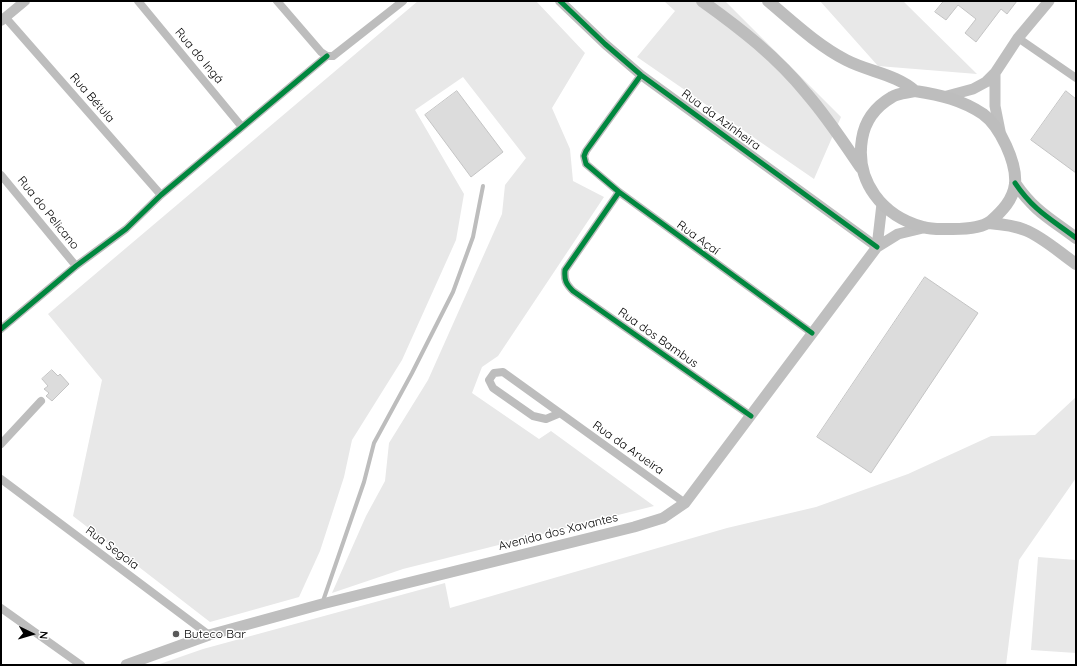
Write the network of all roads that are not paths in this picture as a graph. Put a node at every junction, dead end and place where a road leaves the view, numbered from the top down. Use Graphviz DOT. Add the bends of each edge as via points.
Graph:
graph roads {
  1 [pos="26,1"];
  2 [pos="138,1"];
  3 [pos="277,1"];
  4 [pos="403,1"];
  5 [pos="560,1"];
  6 [pos="702,1"];
  7 [pos="768,1"];
  8 [pos="1049,1"];
  9 [pos="3,19"];
  10 [pos="1018,38"];
  11 [pos="330,56"];
  12 [pos="995,73"];
  13 [pos="641,74"];
  14 [pos="1076,78"];
  15 [pos="915,91"];
  16 [pos="947,96"];
  17 [pos="242,127"];
  18 [pos="1000,131"];
  19 [pos="861,168"];
  20 [pos="1,175"];
  21 [pos="1015,184"];
  22 [pos="484,186"];
  23 [pos="619,192"];
  24 [pos="161,194"];
  25 [pos="882,204"];
  26 [pos="988,223"];
  27 [pos="923,228"];
  28 [pos="1076,238"];
  29 [pos="877,248"];
  30 [pos="1076,264"];
  31 [pos="76,266"];
  32 [pos="1,329"];
  33 [pos="812,333"];
  34 [pos="41,401"];
  35 [pos="558,414"];
  36 [pos="751,416"];
  37 [pos="1,444"];
  38 [pos="1,479"];
  39 [pos="685,503"];
  40 [pos="322,604"];
  41 [pos="1,608"];
  42 [pos="209,635"];
  43 [pos="81,665"];
  44 [pos="126,665"];
  1 -- 9 [label="street"];
  2 -- 17 [label="street, Rua do Ingá"];
  3 -- 11 [label="street" via="321,52"];
  4 -- 11 [label="street"];
  5 -- 13 [label="street, Rua da Azinheira"];
  6 -- 19 [label="main road" via="760,45 808,94"];
  7 -- 15 [label="main road" via="829,50 860,68 902,81"];
  8 -- 10 [label="main road"];
  9 -- 24 [label="street, Rua Bétula"];
  10 -- 12 [label="main road"];
  10 -- 14 [label="street"];
  11 -- 17 [label="street"];
  12 -- 16 [label="main road" via="973,89"];
  12 -- 18 [label="main road" via="995,106"];
  13 -- 23 [label="street, Rua Açaí" via="584,156 586,164"];
  13 -- 29 [label="street, Rua da Azinheira"];
  15 -- 16 [label="main road"];
  15 -- 19 [label="main road" via="893,96 870,114 864,127"];
  16 -- 18 [label="main road" via="970,106"];
  17 -- 24 [label="street"];
  18 -- 21 [label="main road" via="1013,168"];
  19 -- 25 [label="main road" via="872,193"];
  20 -- 31 [label="street, Rua do Pelicano"];
  21 -- 26 [label="main road" via="1002,212"];
  21 -- 28 [label="main road" via="1037,210"];
  22 -- 40 [label="lane" via="473,237 453,292 374,443 364,482"];
  23 -- 33 [label="street, Rua Açaí"];
  23 -- 36 [label="street, Rua dos Bambus" via="565,270 566,284"];
  24 -- 31 [label="street" via="126,228"];
  25 -- 27 [label="main road" via="894,214"];
  25 -- 29 [label="main road"];
  26 -- 27 [label="main road" via="958,229"];
  26 -- 30 [label="main road" via="1024,230"];
  27 -- 29 [label="main road, Avenida dos Xavantes" via="898,234"];
  29 -- 33 [label="main road, Avenida dos Xavantes"];
  31 -- 32 [label="street"];
  33 -- 36 [label="main road, Avenida dos Xavantes"];
  34 -- 37 [label="street"];
  35 -- 35 [label="street, Rua da Arueira" via="546,419 533,416 493,388 489,380 494,373 503,372"];
  35 -- 39 [label="street, Rua da Arueira"];
  36 -- 39 [label="main road, Avenida dos Xavantes"];
  38 -- 42 [label="street, Rua Segoia"];
  39 -- 40 [label="main road, Avenida dos Xavantes" via="663,518 634,527"];
  40 -- 42 [label="main road, Avenida dos Xavantes"];
  41 -- 43 [label="street"];
  42 -- 44 [label="main road, Avenida dos Xavantes"];
}
